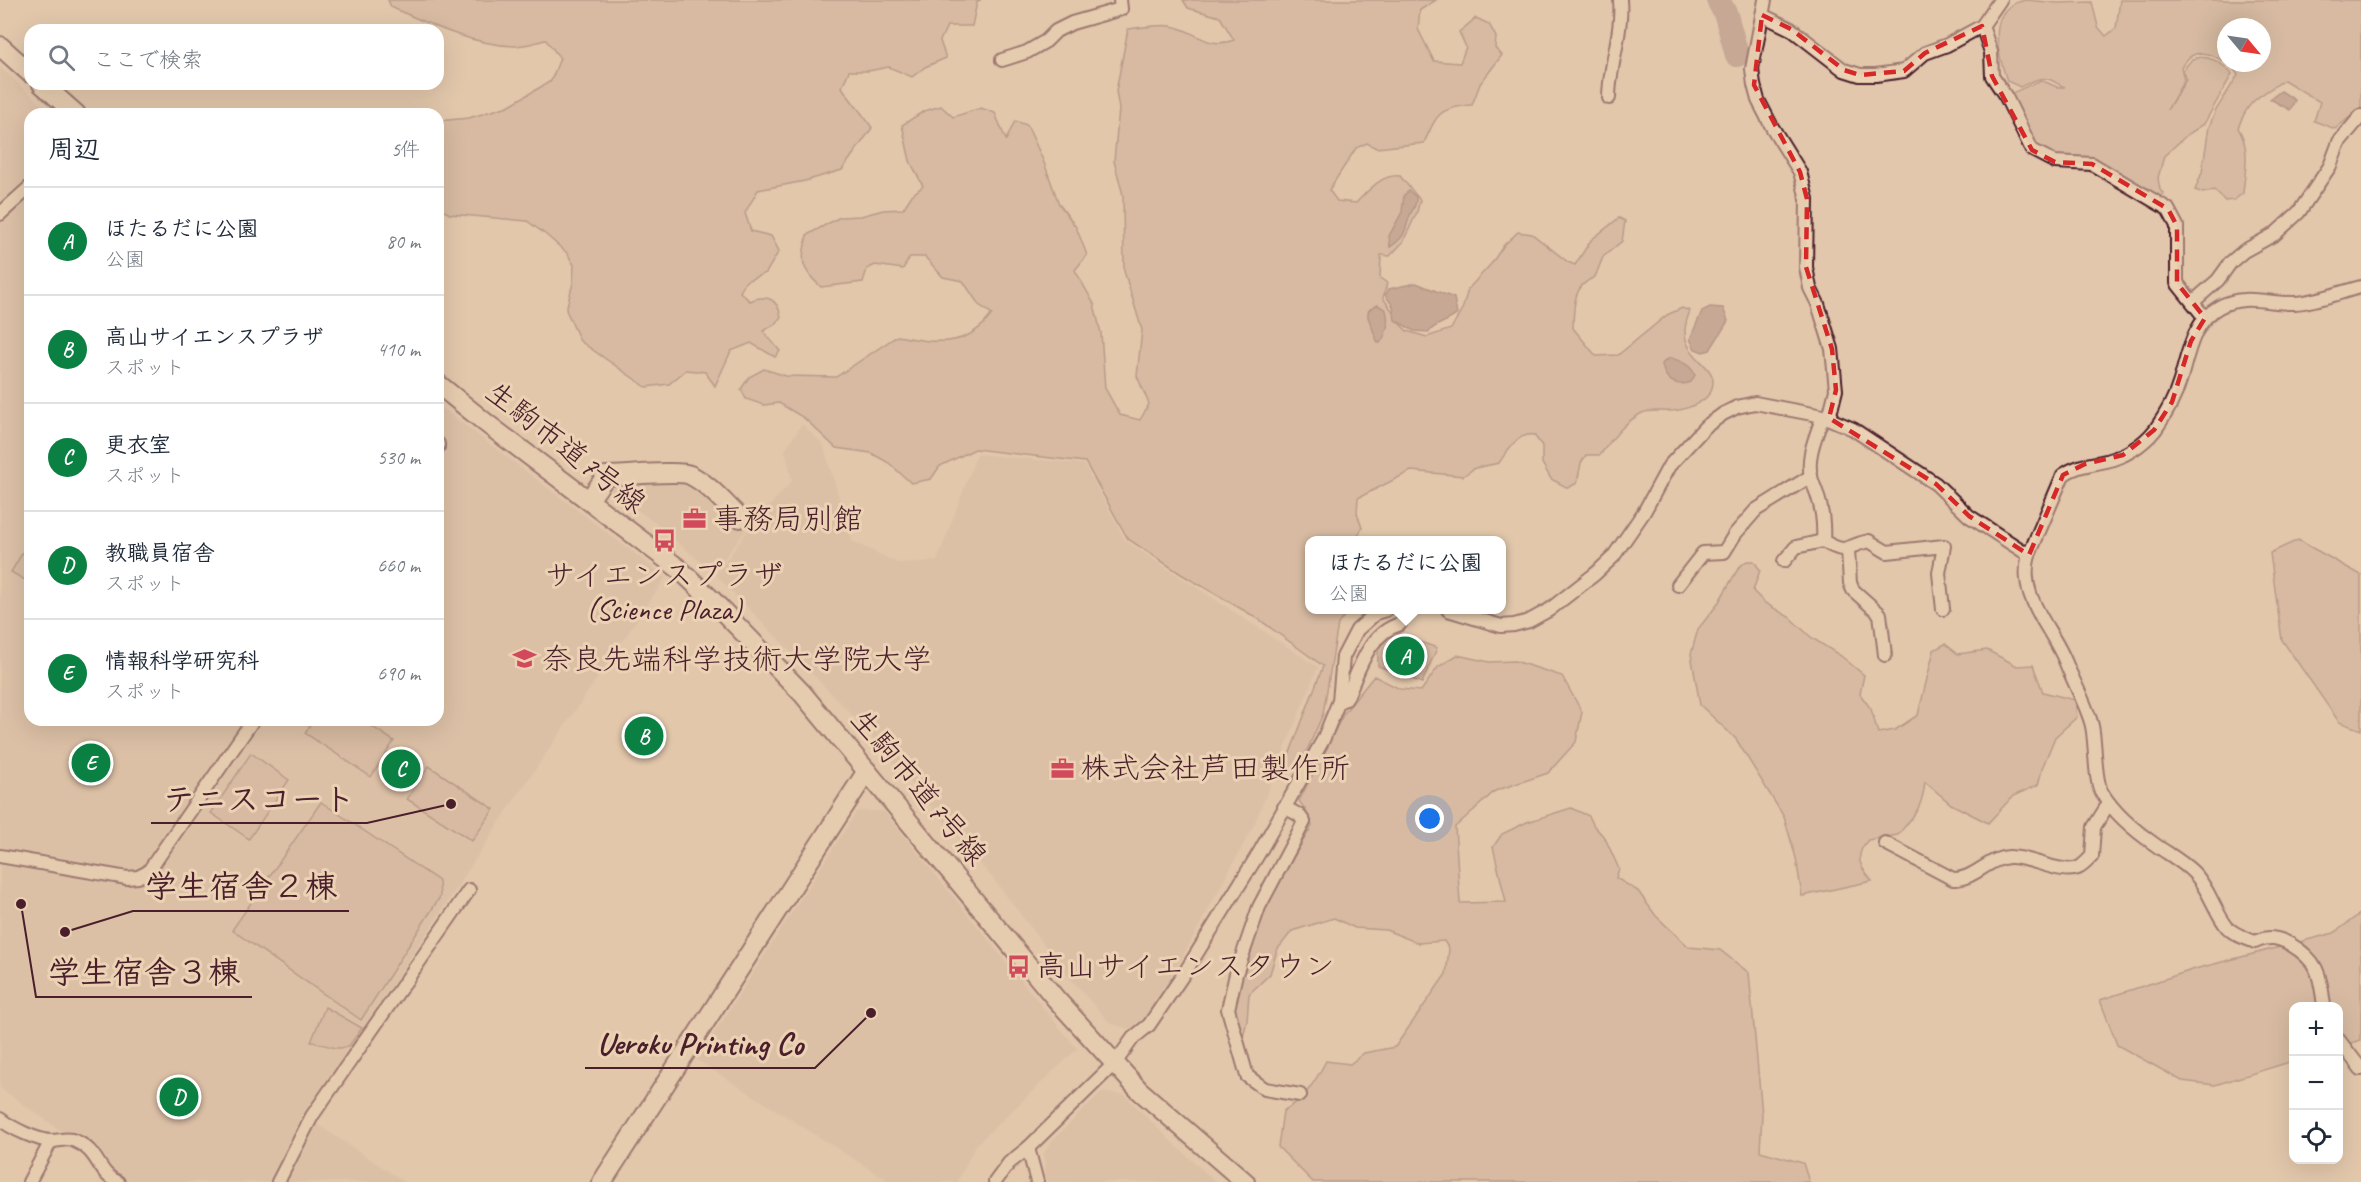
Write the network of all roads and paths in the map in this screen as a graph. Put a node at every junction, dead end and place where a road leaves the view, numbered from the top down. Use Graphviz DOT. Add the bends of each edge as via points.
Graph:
graph roads {
  1 [pos="1120,0"];
  2 [pos="1620,0"];
  3 [pos="2000,0"];
  4 [pos="1762,4"];
  5 [pos="1982,26"];
  6 [pos="0,46"];
  7 [pos="1002,60"];
  8 [pos="24,68"];
  9 [pos="49,90"];
  10 [pos="1610,98"];
  11 [pos="69,108"];
  12 [pos="2361,116"];
  13 [pos="24,192"];
  14 [pos="0,214"];
  15 [pos="2361,287"];
  16 [pos="2193,302"];
  17 [pos="2205,318"];
  18 [pos="444,389"];
  19 [pos="1826,417"];
  20 [pos="1810,476"];
  21 [pos="588,500"];
  22 [pos="740,518"];
  23 [pos="1823,541"];
  24 [pos="1848,550"];
  25 [pos="2029,555"];
  26 [pos="1784,561"];
  27 [pos="1678,585"];
  28 [pos="1943,609"];
  29 [pos="1375,614"];
  30 [pos="1464,614"];
  31 [pos="1400,624"];
  32 [pos="1885,655"];
  33 [pos="1340,700"];
  34 [pos="250,726"];
  35 [pos="867,771"];
  36 [pos="2109,803"];
  37 [pos="1284,807"];
  38 [pos="1885,843"];
  39 [pos="0,856"];
  40 [pos="469,890"];
  41 [pos="2323,1002"];
  42 [pos="2343,1046"];
  43 [pos="1116,1062"];
  44 [pos="2361,1069"];
  45 [pos="1300,1095"];
  46 [pos="0,1119"];
  47 [pos="51,1141"];
  48 [pos="1028,1148"];
  49 [pos="29,1182"];
  50 [pos="118,1182"];
  51 [pos="278,1182"];
  52 [pos="602,1182"];
  53 [pos="995,1182"];
  54 [pos="1037,1182"];
  55 [pos="1245,1182"];
  1 -- 7 [label="street" via="1121,9 1072,23 1027,52"];
  2 -- 10 [label="street" via="1622,18 1609,78"];
  3 -- 5 [label="street"];
  4 -- 5 [label="street" via="1844,70 1860,75 1904,71 1925,53"];
  4 -- 19 [label="street" via="1752,69 1754,85 1772,127 1800,172 1807,199 1806,267 1832,349 1836,390"];
  5 -- 16 [label="street" via="1991,52 1992,76 2032,150 2055,162 2092,164 2168,209 2177,226 2177,283"];
  6 -- 8 [label="street"];
  9 -- 11 [label="street"];
  12 -- 16 [label="street" via="2339,142 2330,166 2299,212 2275,234 2231,262"];
  13 -- 14 [label="street"];
  15 -- 17 [label="street" via="2297,303 2248,298 2230,301"];
  16 -- 17 [label="street"];
  17 -- 25 [label="street" via="2191,341 2172,402 2154,430 2123,455 2085,464 2063,475"];
  18 -- 21 [label="street, 生駒市道7号線"];
  19 -- 20 [label="street" via="1812,449"];
  19 -- 25 [label="street" via="1853,429 1936,484 1970,516"];
  19 -- 30 [label="street" via="1755,403 1723,414 1705,427 1669,466 1613,557 1549,610 1514,626 1501,626"];
  20 -- 23 [label="street" via="1818,495"];
  20 -- 27 [label="street" via="1756,510 1724,552 1703,553"];
  21 -- 22 [label="street" via="606,476 688,474"];
  21 -- 35 [label="street, 生駒市道7号線" via="678,568 712,600 802,693"];
  23 -- 24 [label="street"];
  23 -- 26 [label="street" via="1797,547"];
  24 -- 28 [label="street" via="1869,541 1887,552 1944,546 1939,573"];
  24 -- 32 [label="street" via="1850,583 1880,614"];
  25 -- 36 [label="street" via="2025,567 2027,587 2042,621 2061,649 2092,723 2097,782"];
  29 -- 33 [label="street" via="1357,630 1343,657"];
  31 -- 33 [label="street" via="1389,627 1367,649 1346,699"];
  33 -- 37 [label="street" via="1323,740"];
  34 -- 39 [label="street" via="148,872 127,878"];
  35 -- 43 [label="street, 生駒市道7号線" via="1056,999"];
  35 -- 52 [label="street"];
  36 -- 38 [label="street" via="2094,827 2092,856 2069,870 2009,857 1996,860 1962,880 1953,879"];
  36 -- 41 [label="street" via="2142,835 2196,875 2228,928 2255,942 2267,937 2280,939 2306,953 2314,963"];
  37 -- 43 [label="street" via="1187,969 1149,1025 1133,1038"];
  37 -- 45 [label="street" via="1304,822 1259,908 1228,1009 1246,1076 1265,1089"];
  40 -- 51 [label="street" via="312,1116"];
  42 -- 44 [label="street"];
  43 -- 48 [label="street"];
  43 -- 55 [label="street, 生駒市道7号線" via="1139,1090"];
  46 -- 47 [label="street" via="16,1130"];
  47 -- 49 [label="street"];
  47 -- 50 [label="street" via="74,1140 92,1151 108,1178"];
  48 -- 53 [label="street" via="1009,1163"];
  48 -- 54 [label="street"];
}
